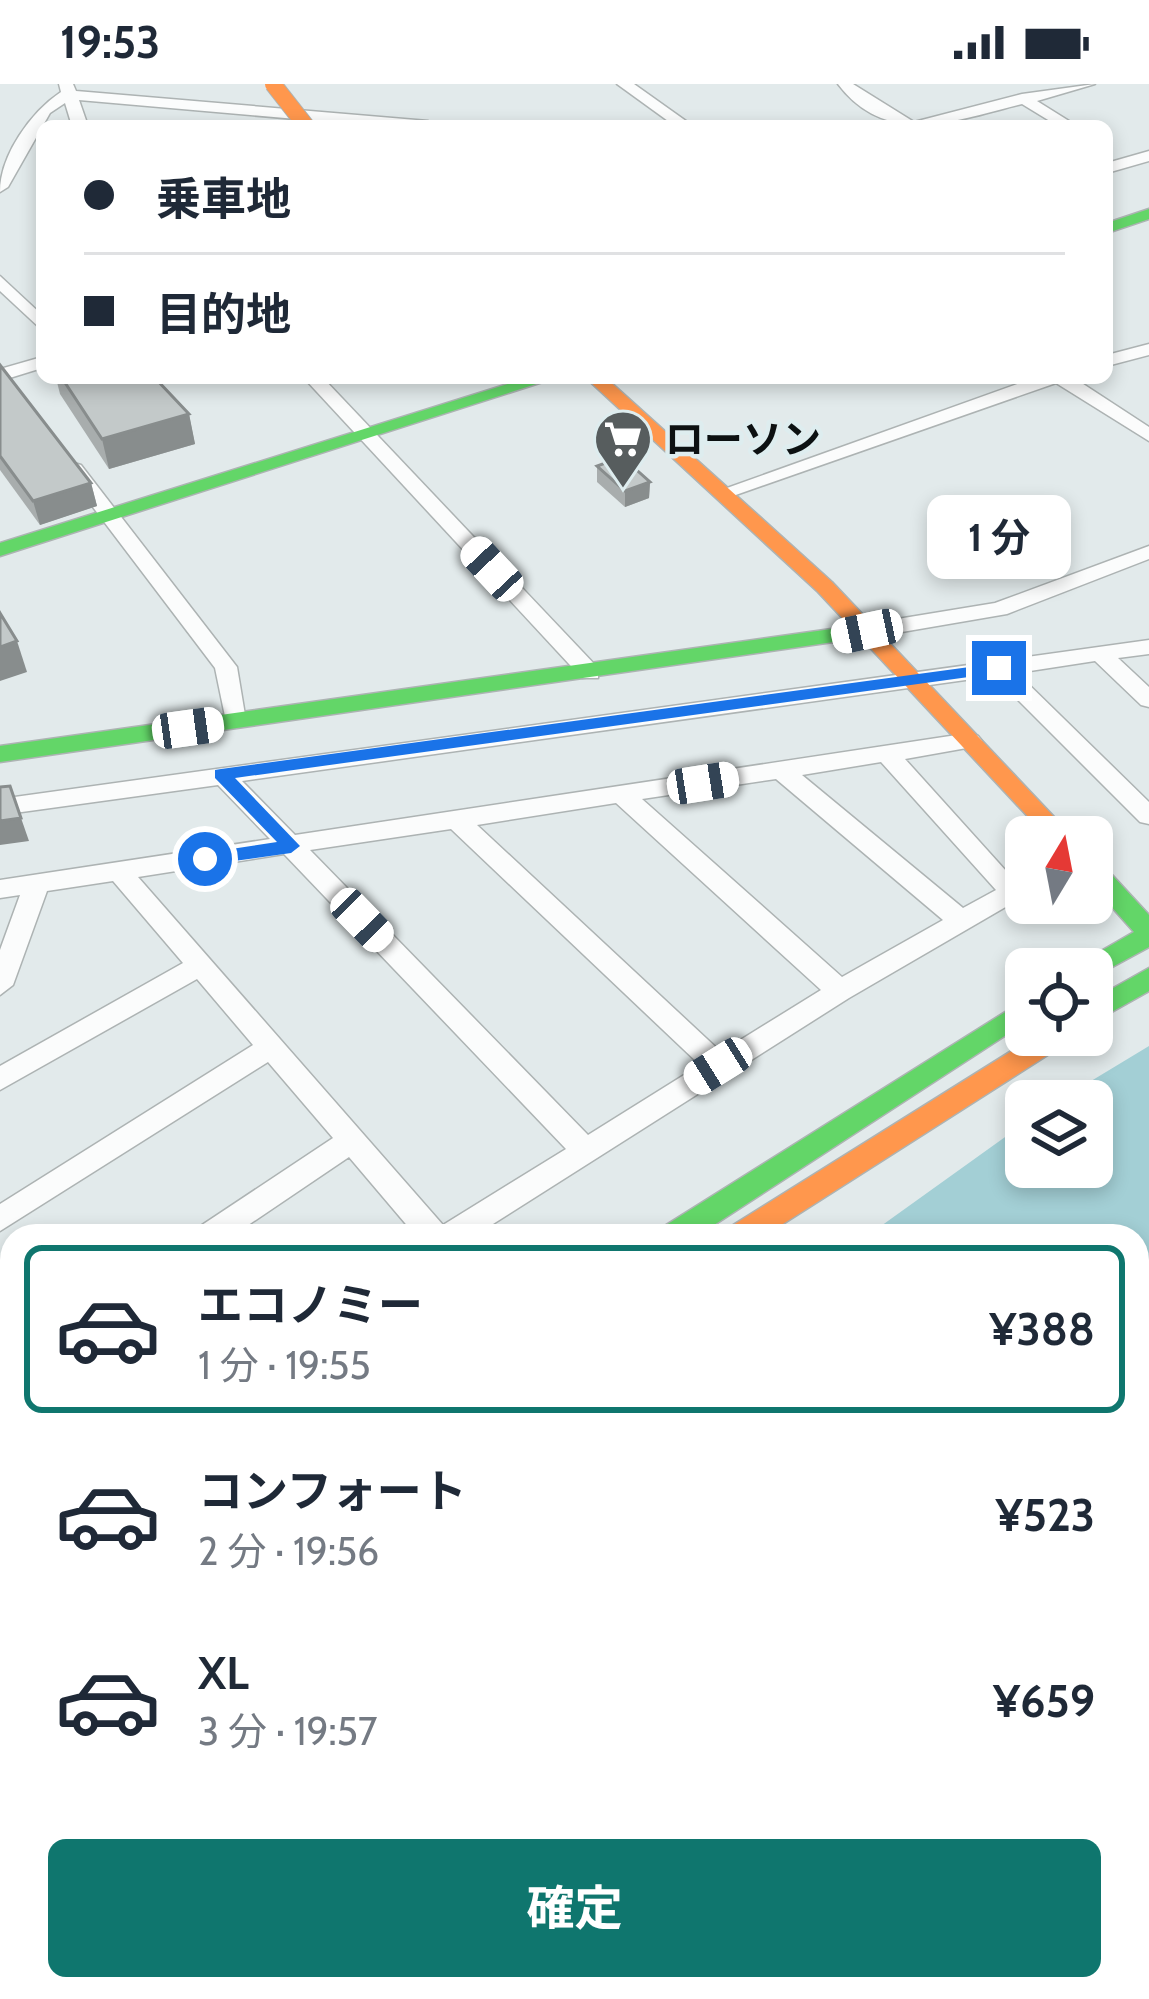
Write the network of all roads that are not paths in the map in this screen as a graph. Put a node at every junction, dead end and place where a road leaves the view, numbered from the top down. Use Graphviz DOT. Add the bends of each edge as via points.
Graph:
graph roads {
  1 [pos="273,84"];
  2 [pos="623,84"];
  3 [pos="845,84"];
  4 [pos="1088,84"];
  5 [pos="67,90"];
  6 [pos="1022,98"];
  7 [pos="38,120"];
  8 [pos="78,120"];
  9 [pos="301,120"];
  10 [pos="317,120"];
  11 [pos="676,120"];
  12 [pos="903,120"];
  13 [pos="936,120"];
  14 [pos="1059,120"];
  15 [pos="36,124"];
  16 [pos="1113,152"];
  17 [pos="1149,156"];
  18 [pos="1129,162"];
  19 [pos="1113,166"];
  20 [pos="0,187"];
  21 [pos="1149,214"];
  22 [pos="1113,226"];
  23 [pos="0,281"];
  24 [pos="36,319"];
  25 [pos="1149,349"];
  26 [pos="1113,359"];
  27 [pos="36,364"];
  28 [pos="2,374"];
  29 [pos="319,384"];
  30 [pos="526,384"];
  31 [pos="602,384"];
  32 [pos="1035,384"];
  33 [pos="1070,384"];
  34 [pos="18,393"];
  35 [pos="364,433"];
  36 [pos="1149,435"];
  37 [pos="59,450"];
  38 [pos="723,494"];
  39 [pos="107,516"];
  40 [pos="0,550"];
  41 [pos="1149,552"];
  42 [pos="867,631"];
  43 [pos="1149,647"];
  44 [pos="1100,654"];
  45 [pos="999,668"];
  46 [pos="590,673"];
  47 [pos="913,680"];
  48 [pos="1149,700"];
  49 [pos="235,722"];
  50 [pos="970,741"];
  51 [pos="0,754"];
  52 [pos="888,755"];
  53 [pos="782,771"];
  54 [pos="221,774"];
  55 [pos="623,796"];
  56 [pos="0,807"];
  57 [pos="1041,816"];
  58 [pos="1149,816"];
  59 [pos="458,821"];
  60 [pos="291,846"];
  61 [pos="118,872"];
  62 [pos="38,884"];
  63 [pos="0,889"];
  64 [pos="1113,893"];
  65 [pos="963,922"];
  66 [pos="1149,933"];
  67 [pos="1113,955"];
  68 [pos="199,966"];
  69 [pos="1149,978"];
  70 [pos="0,985"];
  71 [pos="840,991"];
  72 [pos="1113,1000"];
  73 [pos="1005,1023"];
  74 [pos="268,1048"];
  75 [pos="1025,1056"];
  76 [pos="718,1066"];
  77 [pos="0,1079"];
  78 [pos="349,1142"];
  79 [pos="584,1148"];
  80 [pos="0,1219"];
  81 [pos="227,1224"];
  82 [pos="423,1224"];
  83 [pos="468,1224"];
  84 [pos="692,1224"];
  85 [pos="759,1224"];
  1 -- 9 [label="street, bridge"];
  2 -- 11 [label="street"];
  3 -- 12 [label="street"];
  4 -- 6 [label="street"];
  5 -- 7 [label="street"];
  5 -- 8 [label="street"];
  5 -- 10 [label="street"];
  6 -- 13 [label="street"];
  6 -- 14 [label="street"];
  15 -- 20 [label="street"];
  16 -- 18 [label="street"];
  17 -- 18 [label="street"];
  18 -- 19 [label="street"];
  21 -- 22 [label="street"];
  23 -- 24 [label="street"];
  25 -- 26 [label="street"];
  27 -- 28 [label="street"];
  28 -- 34 [label="street"];
  29 -- 35 [label="street"];
  30 -- 35 [label="street"];
  31 -- 38 [label="street"];
  32 -- 38 [label="street"];
  33 -- 36 [label="street"];
  35 -- 39 [label="street"];
  35 -- 46 [label="street"];
  37 -- 39 [label="street"];
  38 -- 42 [label="street"];
  39 -- 40 [label="street"];
  39 -- 49 [label="street" via="226,667"];
  41 -- 42 [label="street" via="999,609"];
  42 -- 46 [label="street"];
  42 -- 47 [label="street"];
  43 -- 44 [label="street"];
  44 -- 45 [label="street"];
  44 -- 48 [label="street"];
  45 -- 47 [label="street"];
  45 -- 58 [label="street"];
  46 -- 49 [label="street"];
  47 -- 50 [label="street"];
  47 -- 54 [label="street"];
  49 -- 51 [label="street"];
  50 -- 52 [label="street"];
  50 -- 57 [label="street"];
  52 -- 53 [label="street"];
  52 -- 65 [label="street" via="1012,892"];
  53 -- 55 [label="street"];
  53 -- 65 [label="street"];
  54 -- 56 [label="street"];
  54 -- 60 [label="street"];
  55 -- 59 [label="street"];
  55 -- 71 [label="street"];
  59 -- 60 [label="street"];
  59 -- 76 [label="street"];
  60 -- 61 [label="street"];
  60 -- 79 [label="street"];
  61 -- 62 [label="street"];
  61 -- 68 [label="street"];
  62 -- 63 [label="street"];
  62 -- 70 [label="street"];
  64 -- 66 [label="street"];
  65 -- 71 [label="street"];
  66 -- 67 [label="street"];
  68 -- 74 [label="street"];
  68 -- 77 [label="street"];
  69 -- 72 [label="street"];
  71 -- 76 [label="street"];
  73 -- 84 [label="street"];
  74 -- 78 [label="street"];
  74 -- 80 [label="street"];
  75 -- 85 [label="street"];
  76 -- 79 [label="street"];
  78 -- 81 [label="street"];
  78 -- 82 [label="street"];
  79 -- 83 [label="street"];
}
